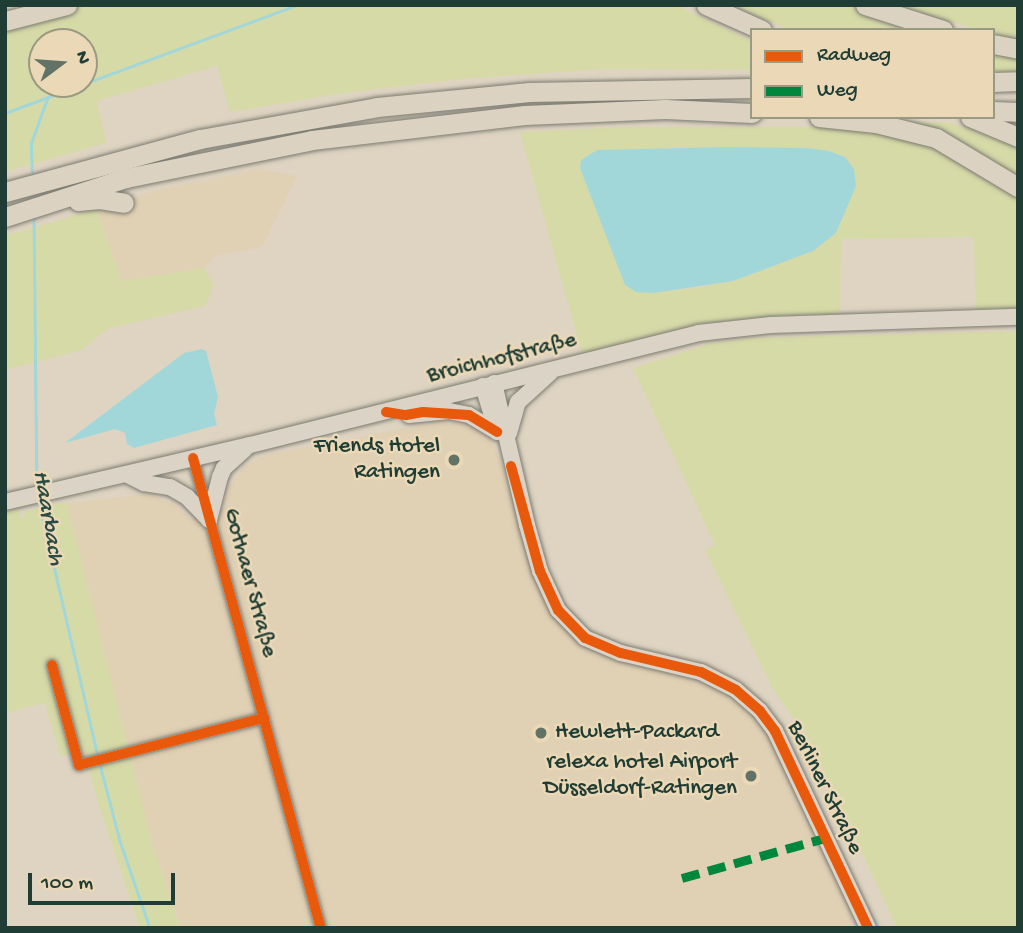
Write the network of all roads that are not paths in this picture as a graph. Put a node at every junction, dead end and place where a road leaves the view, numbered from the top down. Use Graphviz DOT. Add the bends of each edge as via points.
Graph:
graph roads {
  1 [pos="67,5"];
  2 [pos="706,5"];
  3 [pos="865,5"];
  4 [pos="5,21"];
  5 [pos="758,28"];
  6 [pos="937,28"];
  7 [pos="995,44"];
  8 [pos="1018,49"];
  9 [pos="1018,81"];
  10 [pos="995,82"];
  11 [pos="750,88"];
  12 [pos="995,94"];
  13 [pos="1018,95"];
  14 [pos="750,112"];
  15 [pos="1018,112"];
  16 [pos="995,115"];
  17 [pos="838,119"];
  18 [pos="985,119"];
  19 [pos="988,119"];
  20 [pos="1018,130"];
  21 [pos="1018,138"];
  22 [pos="1018,187"];
  23 [pos="13,189"];
  24 [pos="124,203"];
  25 [pos="51,205"];
  26 [pos="12,215"];
  27 [pos="1018,317"];
  28 [pos="561,367"];
  29 [pos="488,385"];
  30 [pos="386,412"];
  31 [pos="502,435"];
  32 [pos="250,445"];
  33 [pos="193,458"];
  34 [pos="128,475"];
  35 [pos="5,502"];
  36 [pos="209,520"];
  37 [pos="52,665"];
  38 [pos="264,718"];
  39 [pos="321,928"];
  40 [pos="868,928"];
  1 -- 4 [label="highway"];
  2 -- 5 [label="highway"];
  3 -- 6 [label="highway"];
  7 -- 8 [label="highway"];
  9 -- 10 [label="highway"];
  11 -- 23 [label="highway" via="565,90 377,107 200,139"];
  12 -- 13 [label="highway"];
  14 -- 25 [label="highway" via="665,109 525,115 312,140 126,178"];
  15 -- 16 [label="highway"];
  17 -- 22 [label="highway" via="936,138"];
  18 -- 21 [label="highway"];
  19 -- 20 [label="highway"];
  24 -- 25 [label="highway" via="100,199"];
  25 -- 26 [label="highway"];
  27 -- 28 [label="main road, Broichhofstraße" via="737,328 698,333"];
  28 -- 29 [label="main road, Broichhofstraße"];
  28 -- 31 [label="main road" via="525,393"];
  29 -- 30 [label="main road, Broichhofstraße"];
  29 -- 31 [label="main road, Berliner Straße"];
  30 -- 31 [label="main road" via="469,415"];
  30 -- 32 [label="main road, Broichhofstraße"];
  31 -- 40 [label="main road, Berliner Straße" via="540,571 568,624 606,648 701,672 736,690 760,711 775,730"];
  32 -- 33 [label="main road, Broichhofstraße"];
  32 -- 36 [label="main road" via="224,468 214,489"];
  33 -- 34 [label="main road, Broichhofstraße"];
  33 -- 36 [label="street, Gothaer Straße"];
  34 -- 35 [label="main road, Broichhofstraße"];
  34 -- 36 [label="main road" via="170,487"];
  36 -- 38 [label="street, Gothaer Straße"];
  37 -- 38 [label="street" via="79,765"];
  38 -- 39 [label="street, Gothaer Straße"];
}
